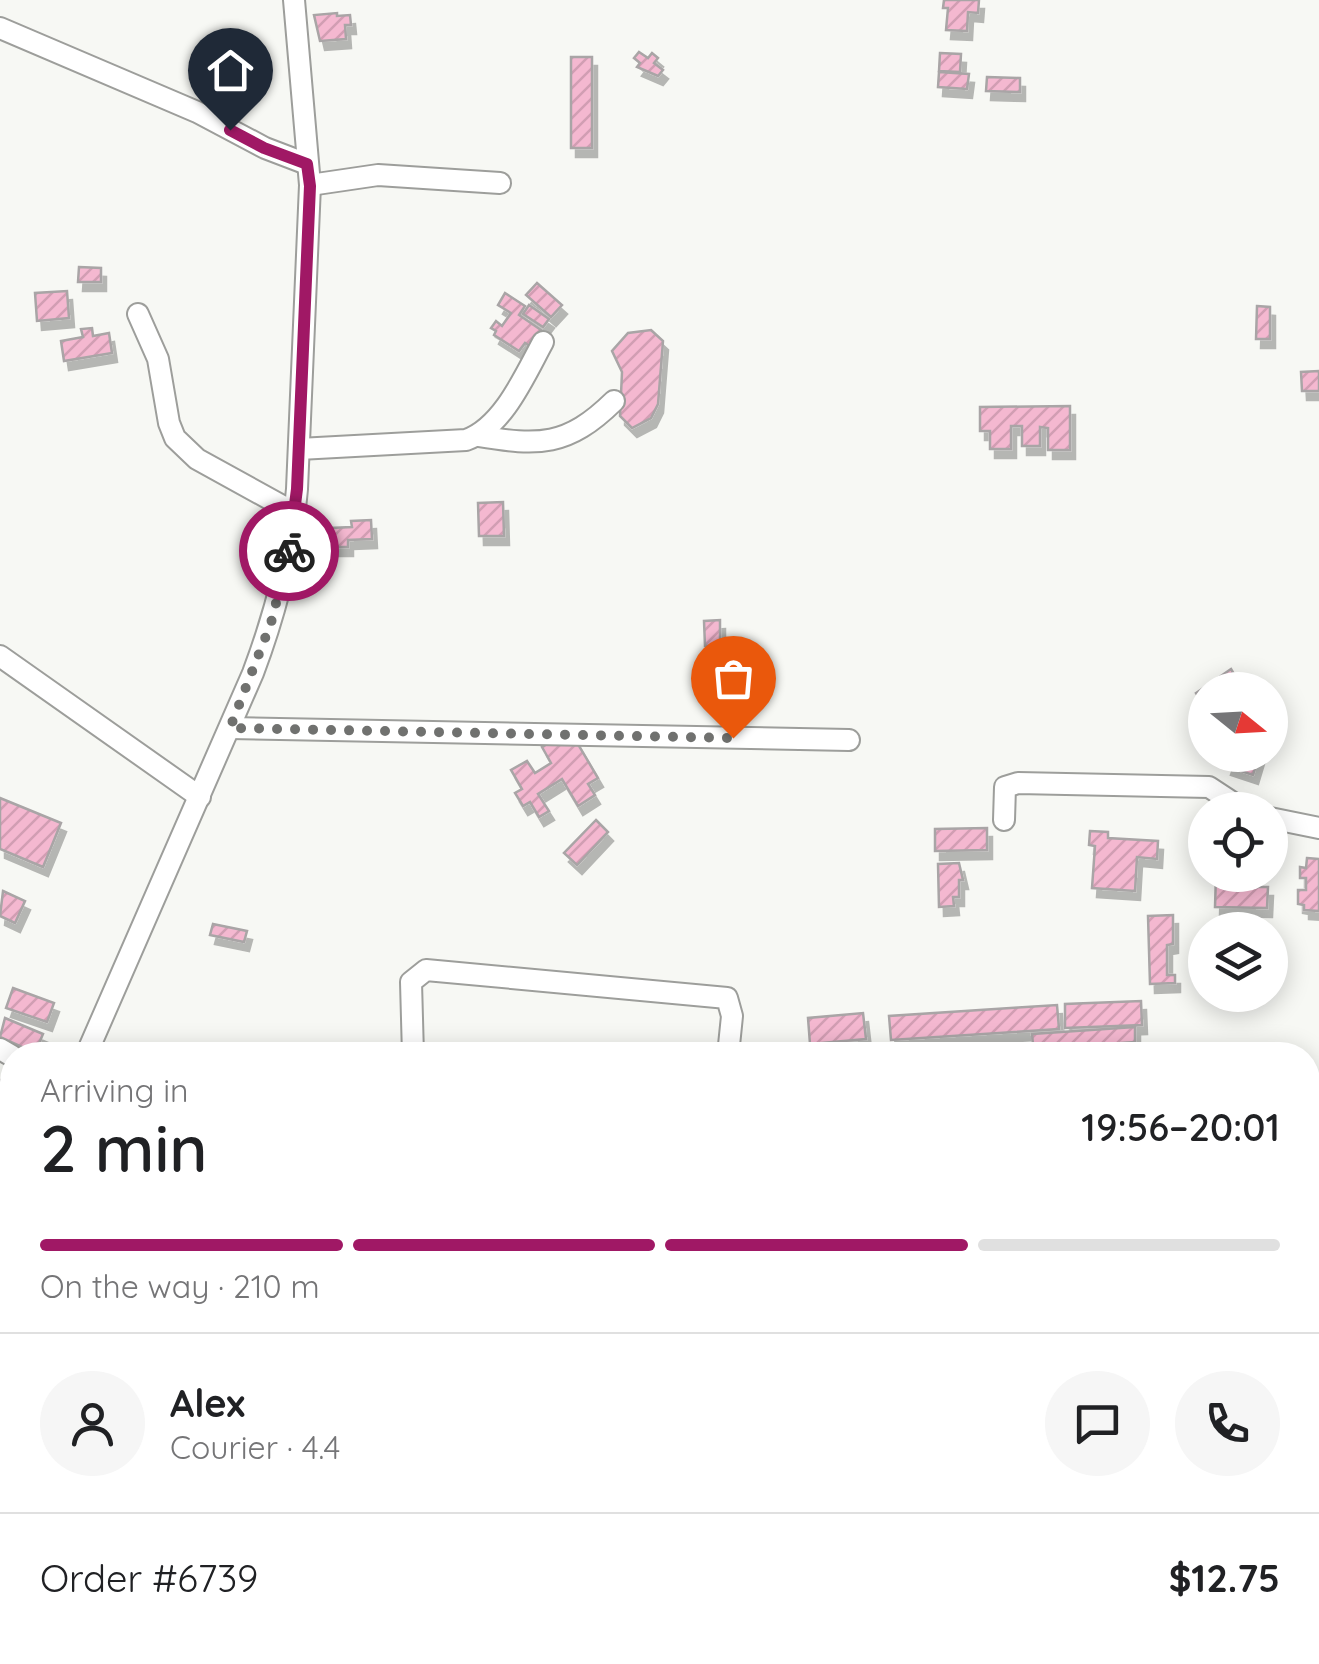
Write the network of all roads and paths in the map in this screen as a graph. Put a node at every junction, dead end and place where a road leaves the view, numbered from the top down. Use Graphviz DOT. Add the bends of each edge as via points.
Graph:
graph roads {
  1 [pos="294,0"];
  2 [pos="0,28"];
  3 [pos="307,164"];
  4 [pos="500,183"];
  5 [pos="310,186"];
  6 [pos="138,314"];
  7 [pos="542,342"];
  8 [pos="614,401"];
  9 [pos="478,436"];
  10 [pos="299,449"];
  11 [pos="295,513"];
  12 [pos="0,656"];
  13 [pos="230,728"];
  14 [pos="849,740"];
  15 [pos="1217,792"];
  16 [pos="200,797"];
  17 [pos="1004,820"];
  18 [pos="1288,822"];
  19 [pos="1319,828"];
  20 [pos="92,1042"];
  21 [pos="413,1042"];
  22 [pos="729,1042"];
  1 -- 3 [label="street"];
  2 -- 3 [label="street"];
  3 -- 5 [label="street"];
  4 -- 5 [label="street" via="378,175"];
  5 -- 10 [label="street"];
  6 -- 11 [label="street" via="158,359 175,438 197,459"];
  7 -- 9 [label="street" via="522,382"];
  8 -- 9 [label="street" via="573,434 551,442"];
  9 -- 10 [label="street"];
  10 -- 11 [label="street"];
  11 -- 13 [label="street" via="284,582"];
  12 -- 16 [label="street"];
  13 -- 14 [label="street"];
  13 -- 16 [label="street"];
  15 -- 17 [label="street" via="1018,783 1005,787"];
  16 -- 20 [label="street"];
  18 -- 19 [label="street"];
  21 -- 22 [label="street" via="411,982 426,970 727,998"];
}
